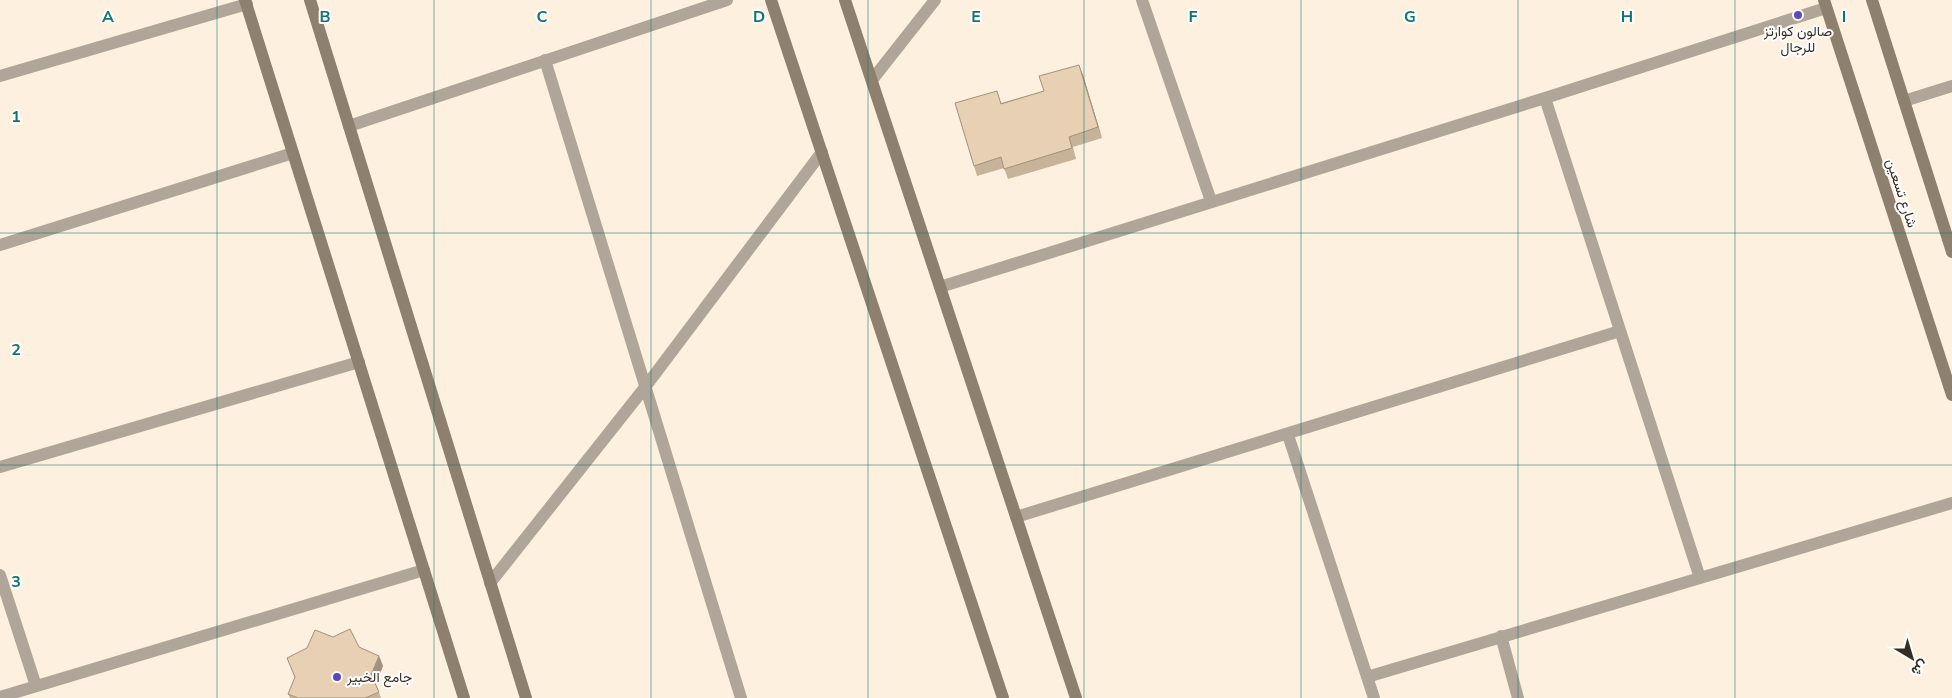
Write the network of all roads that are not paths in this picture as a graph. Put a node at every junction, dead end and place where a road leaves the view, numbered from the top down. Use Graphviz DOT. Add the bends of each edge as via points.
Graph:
graph roads {
  1 [pos="310,0"];
  2 [pos="727,0"];
  3 [pos="771,0"];
  4 [pos="845,0"];
  5 [pos="935,0"];
  6 [pos="1142,0"];
  7 [pos="1872,0"];
  8 [pos="246,2"];
  9 [pos="1825,4"];
  10 [pos="546,60"];
  11 [pos="0,76"];
  12 [pos="872,80"];
  13 [pos="1952,86"];
  14 [pos="1545,98"];
  15 [pos="1904,101"];
  16 [pos="350,126"];
  17 [pos="822,152"];
  18 [pos="293,153"];
  19 [pos="1211,201"];
  20 [pos="0,245"];
  21 [pos="1952,252"];
  22 [pos="940,287"];
  23 [pos="1620,331"];
  24 [pos="359,362"];
  25 [pos="646,386"];
  26 [pos="1952,395"];
  27 [pos="1288,434"];
  28 [pos="0,467"];
  29 [pos="1952,503"];
  30 [pos="1016,517"];
  31 [pos="424,570"];
  32 [pos="0,575"];
  33 [pos="1700,578"];
  34 [pos="490,584"];
  35 [pos="1501,636"];
  36 [pos="1367,677"];
  37 [pos="36,686"];
  38 [pos="0,697"];
  39 [pos="464,698"];
  40 [pos="526,698"];
  41 [pos="741,698"];
  42 [pos="1003,698"];
  43 [pos="1076,698"];
  44 [pos="1374,698"];
  45 [pos="1518,698"];
  1 -- 16 [label="street"];
  2 -- 10 [label="street"];
  3 -- 17 [label="street"];
  4 -- 12 [label="street"];
  5 -- 12 [label="street"];
  6 -- 19 [label="street"];
  7 -- 15 [label="street"];
  8 -- 11 [label="street"];
  8 -- 18 [label="street"];
  9 -- 14 [label="street"];
  9 -- 26 [label="street, شارع تسعين"];
  10 -- 16 [label="street"];
  10 -- 25 [label="street"];
  12 -- 22 [label="street"];
  13 -- 15 [label="street"];
  14 -- 19 [label="street"];
  14 -- 23 [label="street"];
  15 -- 21 [label="street"];
  16 -- 34 [label="street"];
  17 -- 25 [label="street"];
  17 -- 42 [label="street"];
  18 -- 20 [label="street"];
  18 -- 24 [label="street"];
  19 -- 22 [label="street"];
  22 -- 30 [label="street"];
  23 -- 27 [label="street"];
  23 -- 33 [label="street"];
  24 -- 28 [label="street"];
  24 -- 31 [label="street"];
  25 -- 34 [label="street"];
  25 -- 41 [label="street"];
  27 -- 30 [label="street"];
  27 -- 36 [label="street"];
  29 -- 33 [label="street"];
  30 -- 43 [label="street"];
  31 -- 37 [label="street"];
  31 -- 39 [label="street"];
  32 -- 37 [label="street"];
  33 -- 35 [label="street"];
  34 -- 40 [label="street"];
  35 -- 36 [label="street"];
  35 -- 45 [label="street"];
  36 -- 44 [label="street"];
  37 -- 38 [label="street"];
}
